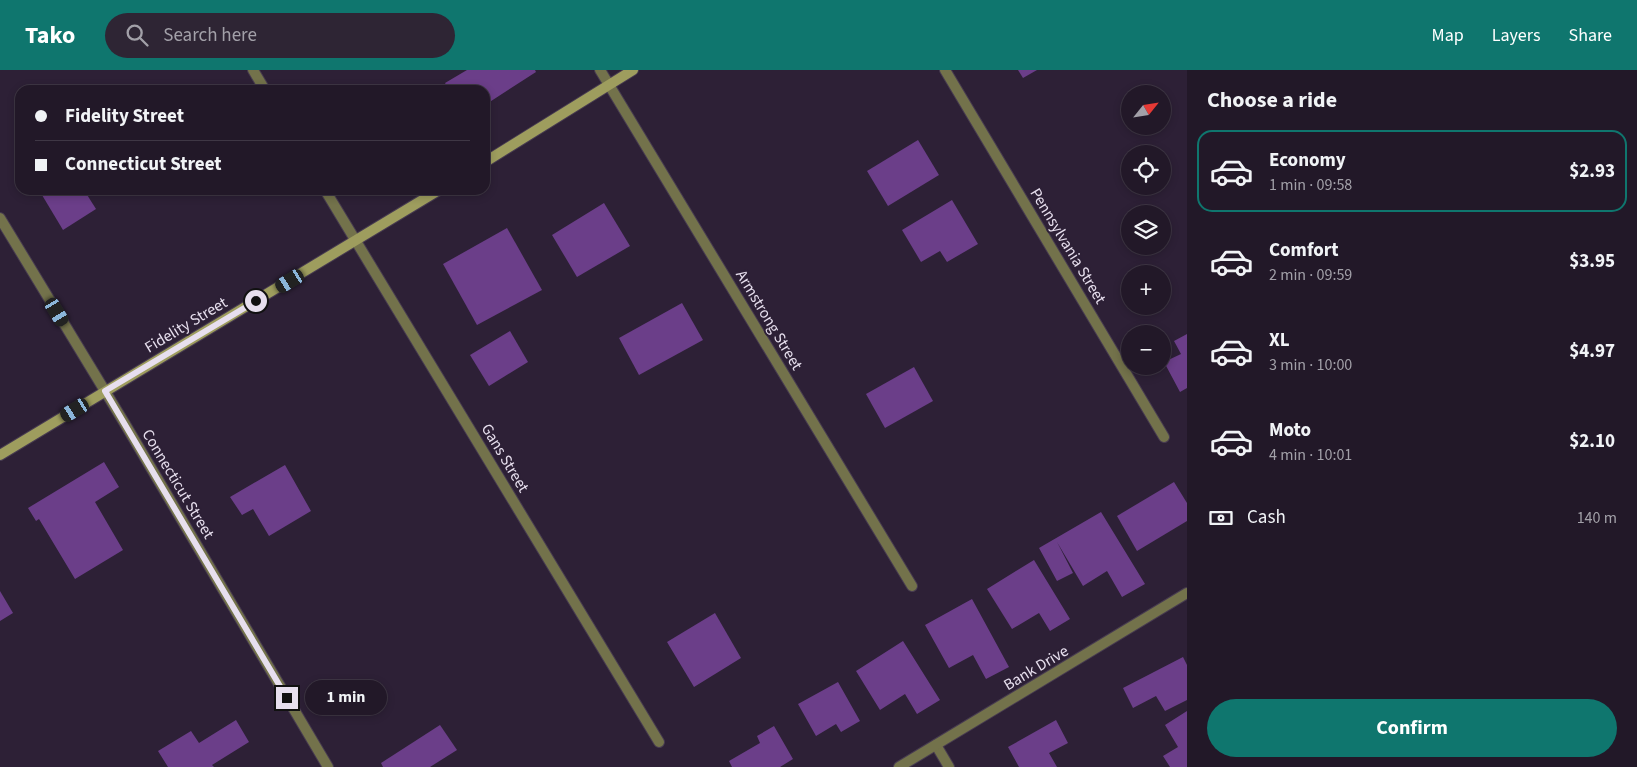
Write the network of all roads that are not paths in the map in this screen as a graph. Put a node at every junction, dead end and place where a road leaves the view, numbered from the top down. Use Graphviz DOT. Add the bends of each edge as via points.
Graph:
graph roads {
  1 [pos="253,70"];
  2 [pos="600,70"];
  3 [pos="633,70"];
  4 [pos="945,70"];
  5 [pos="262,85"];
  6 [pos="609,85"];
  7 [pos="490,159"];
  8 [pos="328,195"];
  9 [pos="431,195"];
  10 [pos="0,218"];
  11 [pos="357,241"];
  12 [pos="105,391"];
  13 [pos="1164,437"];
  14 [pos="0,455"];
  15 [pos="912,586"];
  16 [pos="1187,593"];
  17 [pos="659,742"];
  18 [pos="936,745"];
  19 [pos="328,767"];
  20 [pos="899,767"];
  21 [pos="949,767"];
  1 -- 5 [label="street"];
  2 -- 6 [label="street, Armstrong Street"];
  3 -- 6 [label="main road"];
  4 -- 13 [label="street, Pennsylvania Street"];
  6 -- 7 [label="main road"];
  6 -- 15 [label="street, Armstrong Street"];
  8 -- 11 [label="street, Gans Street"];
  9 -- 11 [label="main road, Fidelity Street"];
  10 -- 12 [label="street, Connecticut Street"];
  11 -- 12 [label="main road, Fidelity Street"];
  11 -- 17 [label="street, Gans Street"];
  12 -- 14 [label="main road, Fidelity Street"];
  12 -- 19 [label="street, Connecticut Street"];
  16 -- 18 [label="street, Bank Drive"];
  18 -- 20 [label="street, Bank Drive"];
  18 -- 21 [label="street"];
}
